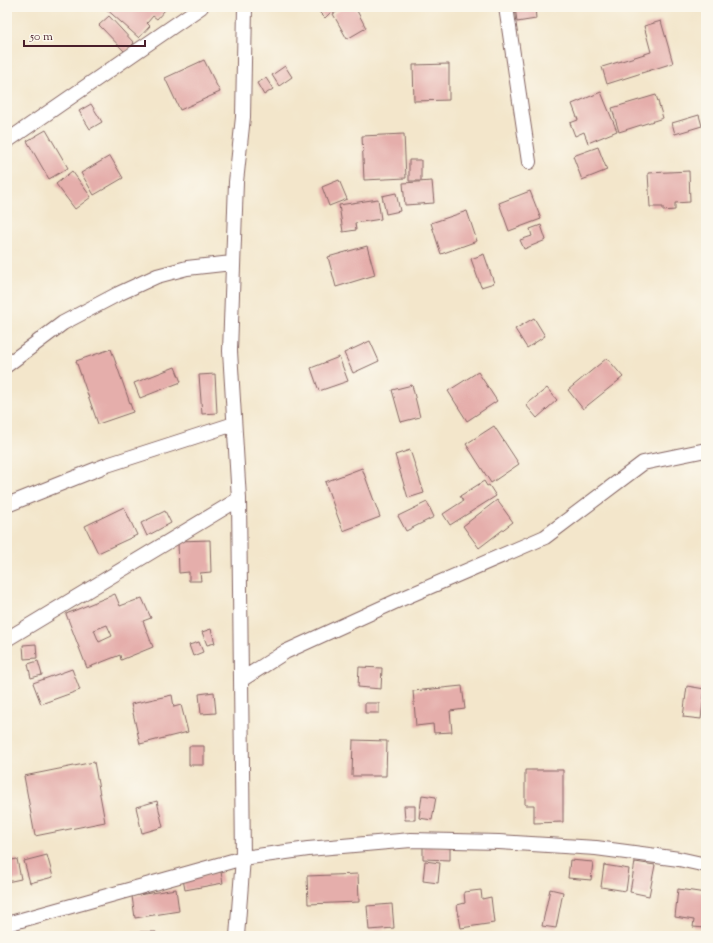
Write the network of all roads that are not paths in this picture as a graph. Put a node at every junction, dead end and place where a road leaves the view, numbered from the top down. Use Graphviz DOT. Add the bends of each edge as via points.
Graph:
graph roads {
  1 [pos="201,7"];
  2 [pos="245,7"];
  3 [pos="506,7"];
  4 [pos="7,141"];
  5 [pos="529,162"];
  6 [pos="232,263"];
  7 [pos="7,366"];
  8 [pos="234,424"];
  9 [pos="706,450"];
  10 [pos="239,498"];
  11 [pos="7,505"];
  12 [pos="7,639"];
  13 [pos="241,680"];
  14 [pos="243,858"];
  15 [pos="706,865"];
  16 [pos="7,924"];
  17 [pos="237,936"];
  1 -- 4 [label="street"];
  2 -- 6 [label="street" via="243,117 236,182"];
  3 -- 5 [label="street"];
  6 -- 7 [label="street" via="187,268 157,276 63,323"];
  6 -- 8 [label="street" via="230,351"];
  8 -- 10 [label="street"];
  8 -- 11 [label="street" via="107,465"];
  9 -- 13 [label="street" via="643,463 545,537 285,652"];
  10 -- 12 [label="street"];
  10 -- 13 [label="street"];
  13 -- 14 [label="street"];
  14 -- 15 [label="street" via="308,849 427,840 596,848"];
  14 -- 16 [label="street"];
  14 -- 17 [label="street"];
}
